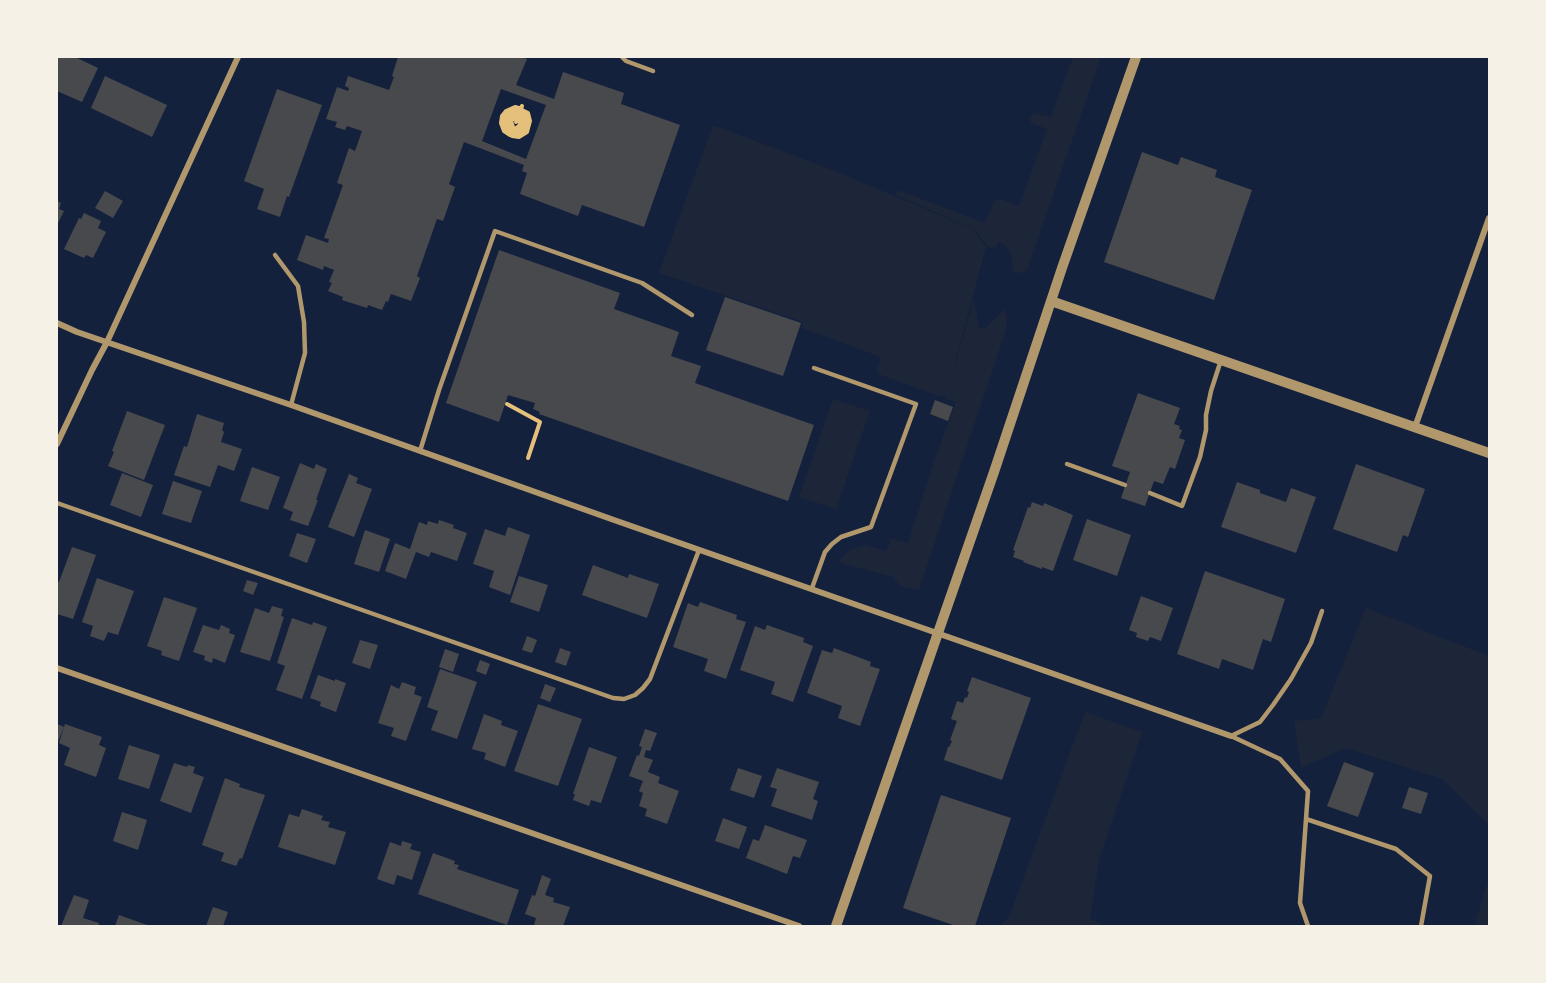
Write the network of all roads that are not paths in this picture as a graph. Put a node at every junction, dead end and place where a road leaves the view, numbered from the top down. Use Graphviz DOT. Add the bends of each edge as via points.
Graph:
graph roads {
  1 [pos="238,57"];
  2 [pos="622,57"];
  3 [pos="1136,57"];
  4 [pos="653,71"];
  5 [pos="1489,218"];
  6 [pos="276,255"];
  7 [pos="1051,301"];
  8 [pos="692,315"];
  9 [pos="57,323"];
  10 [pos="107,342"];
  11 [pos="1221,360"];
  12 [pos="814,368"];
  13 [pos="291,405"];
  14 [pos="1415,427"];
  15 [pos="57,444"];
  16 [pos="420,451"];
  17 [pos="1489,453"];
  18 [pos="1067,464"];
  19 [pos="1125,485"];
  20 [pos="1150,493"];
  21 [pos="57,503"];
  22 [pos="699,550"];
  23 [pos="812,588"];
  24 [pos="1322,611"];
  25 [pos="937,633"];
  26 [pos="57,668"];
  27 [pos="1231,736"];
  28 [pos="1306,819"];
  29 [pos="799,926"];
  30 [pos="836,926"];
  31 [pos="1308,926"];
  32 [pos="1421,926"];
  1 -- 10 [label="street"];
  2 -- 4 [label="lane"];
  3 -- 7 [label="street"];
  5 -- 14 [label="street"];
  6 -- 13 [label="lane" via="298,286 304,322 305,353"];
  7 -- 11 [label="street"];
  7 -- 25 [label="street"];
  8 -- 16 [label="lane" via="642,283 495,231"];
  9 -- 10 [label="street"];
  10 -- 13 [label="street"];
  10 -- 15 [label="street"];
  11 -- 14 [label="street"];
  11 -- 20 [label="lane" via="1211,391 1200,456 1182,506"];
  12 -- 23 [label="lane" via="915,404 871,527 831,544"];
  13 -- 16 [label="street"];
  14 -- 17 [label="street"];
  16 -- 22 [label="street"];
  18 -- 19 [label="lane"];
  21 -- 22 [label="lane" via="624,699 635,695 650,678"];
  22 -- 23 [label="street"];
  23 -- 25 [label="street"];
  24 -- 27 [label="lane" via="1311,643 1273,705 1260,722"];
  25 -- 27 [label="street"];
  25 -- 30 [label="street"];
  26 -- 29 [label="street"];
  27 -- 28 [label="lane" via="1280,759 1308,790"];
  28 -- 31 [label="lane" via="1300,903"];
  28 -- 32 [label="lane" via="1396,849 1430,876"];
}
